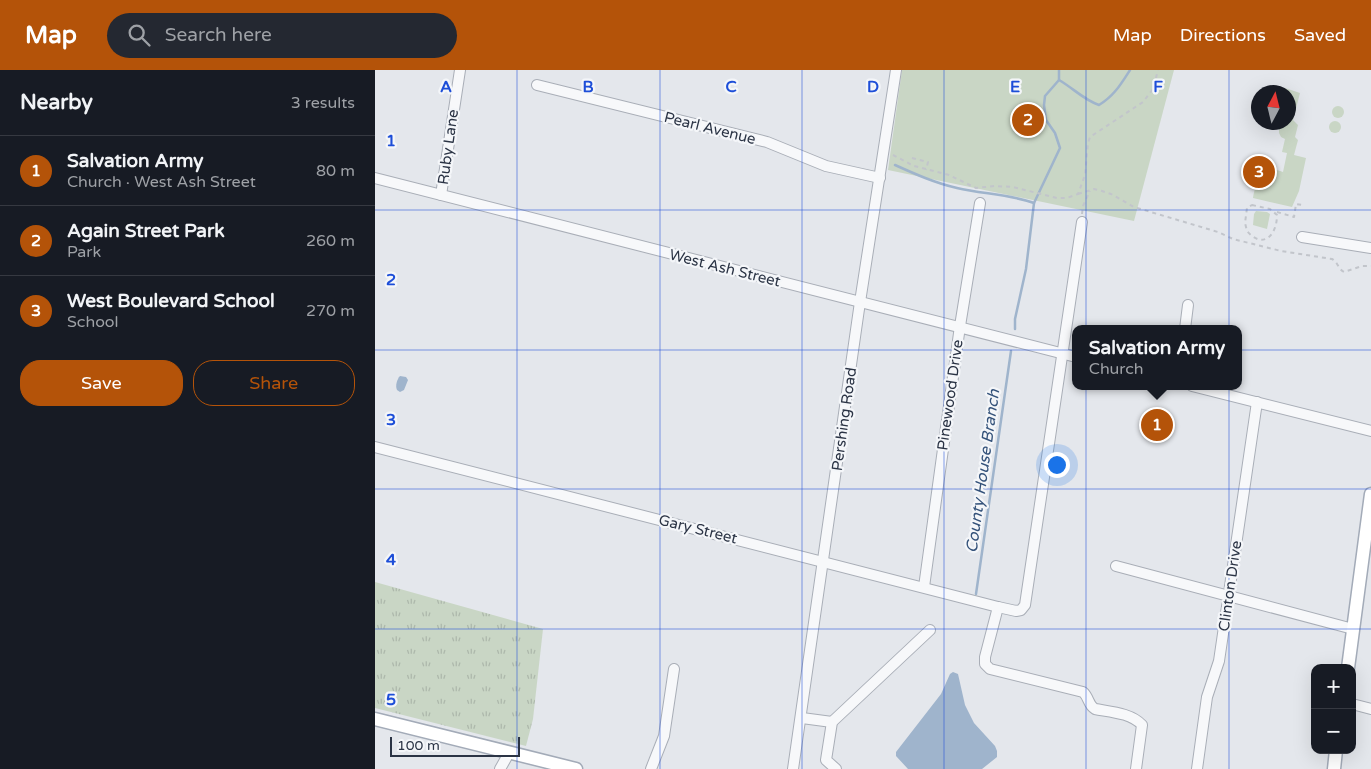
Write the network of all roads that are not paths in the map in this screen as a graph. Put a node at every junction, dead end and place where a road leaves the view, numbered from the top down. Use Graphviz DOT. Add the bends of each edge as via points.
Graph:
graph roads {
  1 [pos="459,70"];
  2 [pos="896,70"];
  3 [pos="537,85"];
  4 [pos="375,178"];
  5 [pos="880,178"];
  6 [pos="441,195"];
  7 [pos="980,204"];
  8 [pos="1082,222"];
  9 [pos="1302,237"];
  10 [pos="1371,248"];
  11 [pos="861,302"];
  12 [pos="1188,305"];
  13 [pos="1186,325"];
  14 [pos="960,326"];
  15 [pos="1063,353"];
  16 [pos="1072,356"];
  17 [pos="1208,390"];
  18 [pos="1257,402"];
  19 [pos="1371,431"];
  20 [pos="375,447"];
  21 [pos="1371,494"];
  22 [pos="824,561"];
  23 [pos="1115,566"];
  24 [pos="924,588"];
  25 [pos="1228,596"];
  26 [pos="998,607"];
  27 [pos="1353,629"];
  28 [pos="930,630"];
  29 [pos="1349,664"];
  30 [pos="674,669"];
  31 [pos="1356,705"];
  32 [pos="1371,709"];
  33 [pos="801,718"];
  34 [pos="375,719"];
  35 [pos="832,722"];
  36 [pos="509,753"];
  37 [pos="1335,754"];
  38 [pos="499,769"];
  39 [pos="576,769"];
  40 [pos="651,769"];
  41 [pos="793,769"];
  42 [pos="836,769"];
  43 [pos="1136,769"];
  44 [pos="1197,769"];
  45 [pos="1333,769"];
  1 -- 6 [label="street, Ruby Lane"];
  2 -- 5 [label="street, Pershing Road"];
  3 -- 5 [label="street, Pearl Avenue" via="767,142 826,166"];
  4 -- 6 [label="street, West Ash Street"];
  5 -- 11 [label="street, Pershing Road"];
  6 -- 11 [label="street, West Ash Street"];
  7 -- 14 [label="street, Pinewood Drive"];
  8 -- 15 [label="street"];
  9 -- 10 [label="street"];
  11 -- 14 [label="street, West Ash Street"];
  11 -- 22 [label="street, Pershing Road"];
  12 -- 13 [label="street"];
  14 -- 15 [label="street, West Ash Street"];
  14 -- 24 [label="street, Pinewood Drive"];
  15 -- 16 [label="street, West Ash Street"];
  15 -- 26 [label="street, Gary Street" via="1025,605 1016,611"];
  17 -- 18 [label="street"];
  18 -- 19 [label="street"];
  18 -- 25 [label="street, Clinton Drive"];
  20 -- 22 [label="street, Gary Street"];
  21 -- 27 [label="main road"];
  22 -- 24 [label="street, Gary Street"];
  22 -- 33 [label="street, Pershing Road"];
  23 -- 25 [label="street"];
  24 -- 26 [label="street, Gary Street"];
  25 -- 27 [label="street"];
  25 -- 44 [label="street, Clinton Drive" via="1219,661 1207,697"];
  26 -- 43 [label="street" via="985,664 990,669 1083,692 1095,709 1137,720 1143,731"];
  27 -- 29 [label="main road"];
  28 -- 35 [label="street"];
  30 -- 40 [label="street" via="664,736"];
  31 -- 32 [label="street"];
  33 -- 35 [label="street"];
  33 -- 41 [label="street, Pershing Road"];
  34 -- 36 [label="main road"];
  35 -- 42 [label="street" via="827,760"];
  36 -- 38 [label="street"];
  36 -- 39 [label="main road"];
  37 -- 45 [label="main road"];
}
